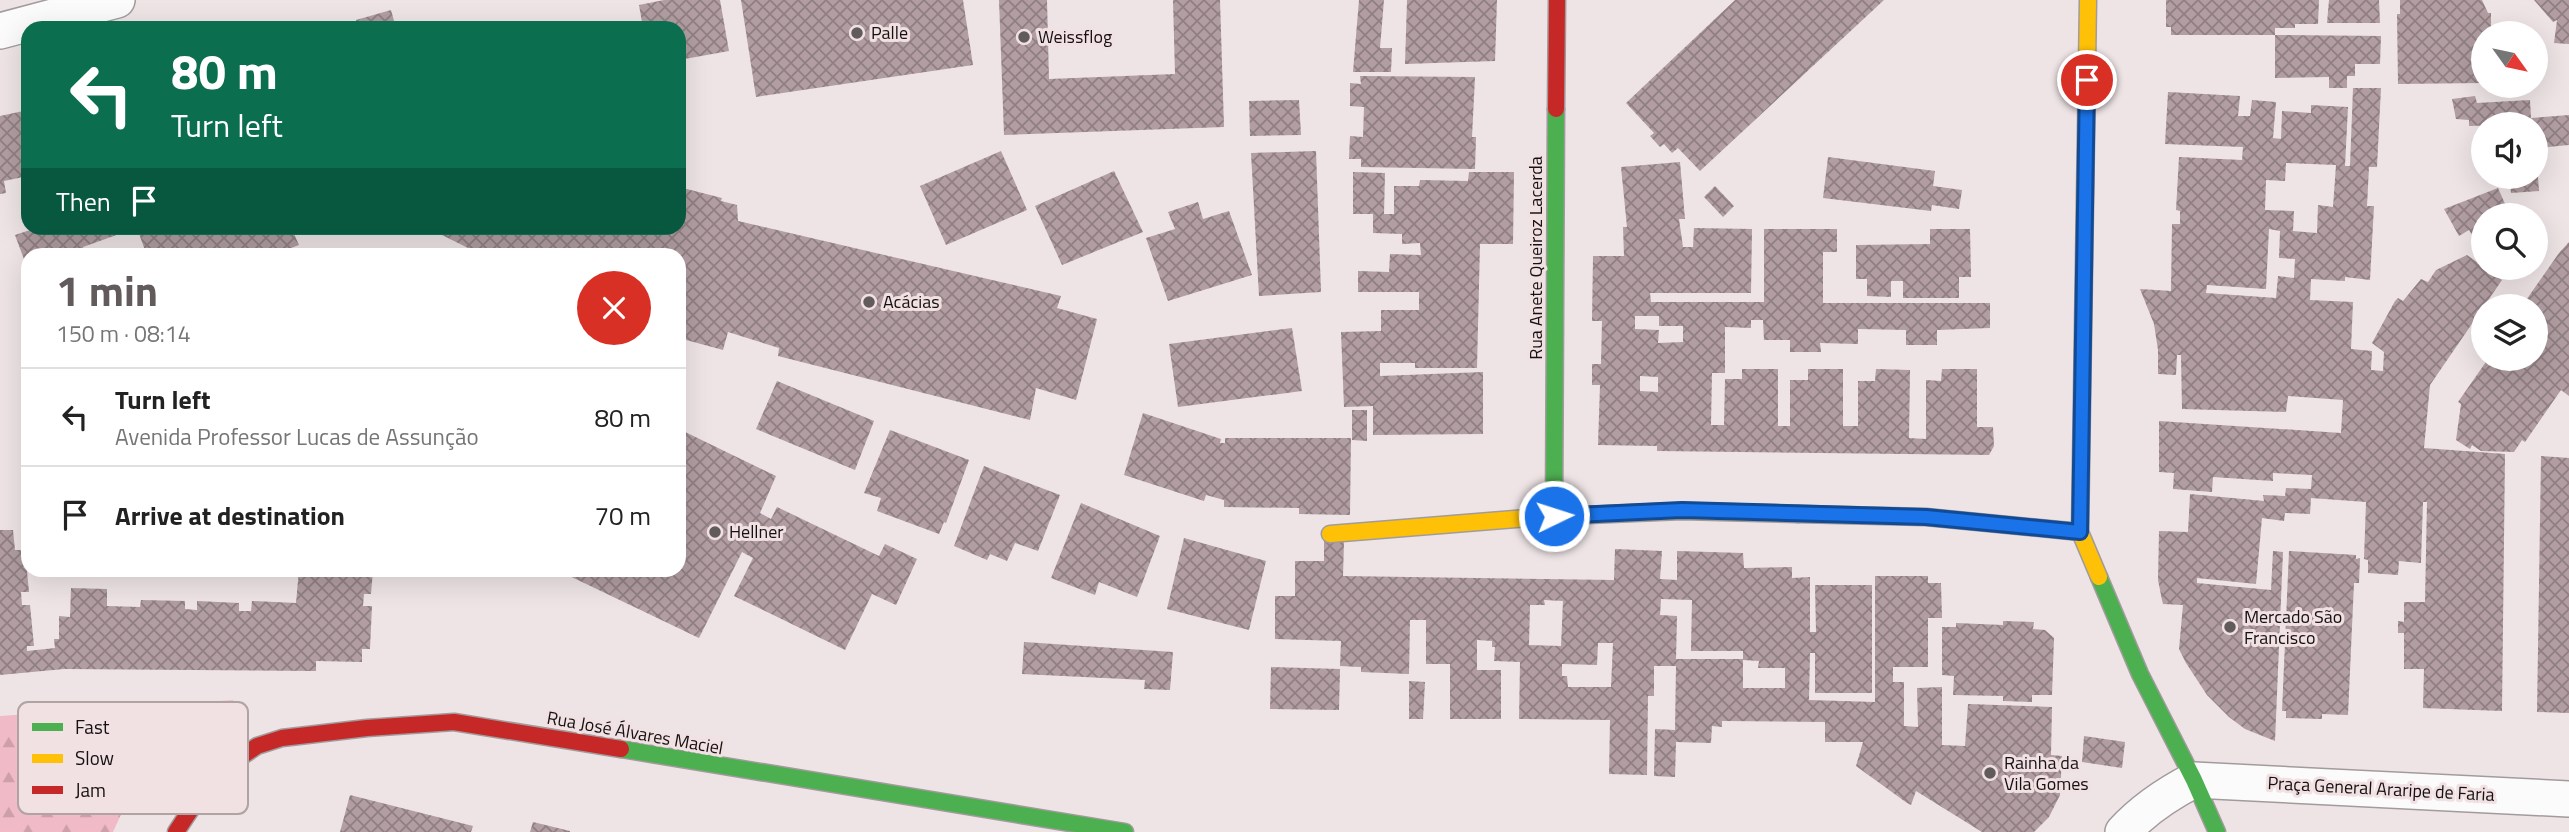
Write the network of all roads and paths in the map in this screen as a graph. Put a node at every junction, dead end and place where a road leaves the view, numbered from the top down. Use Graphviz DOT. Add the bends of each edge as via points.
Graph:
graph roads {
  1 [pos="117,0"];
  2 [pos="1557,0"];
  3 [pos="2088,0"];
  4 [pos="40,21"];
  5 [pos="21,26"];
  6 [pos="0,32"];
  7 [pos="1554,516"];
  8 [pos="2080,532"];
  9 [pos="1330,534"];
  10 [pos="248,753"];
  11 [pos="2194,779"];
  12 [pos="2569,799"];
  13 [pos="184,814"];
  14 [pos="176,832"];
  15 [pos="1125,832"];
  16 [pos="2123,832"];
  17 [pos="2217,832"];
  1 -- 4 [label="street"];
  2 -- 7 [label="street, Rua Anete Queiroz Lacerda"];
  3 -- 8 [label="street"];
  5 -- 6 [label="street"];
  7 -- 8 [label="street" via="1682,510 1926,517"];
  7 -- 9 [label="street"];
  8 -- 11 [label="street" via="2140,674"];
  10 -- 15 [label="street, Rua José Álvares Maciel" via="270,741 370,725 454,722"];
  11 -- 12 [label="street, Praça General Araripe de Faria"];
  11 -- 16 [label="street" via="2166,794"];
  11 -- 17 [label="street"];
  13 -- 14 [label="street, Rua José Álvares Maciel"];
}
